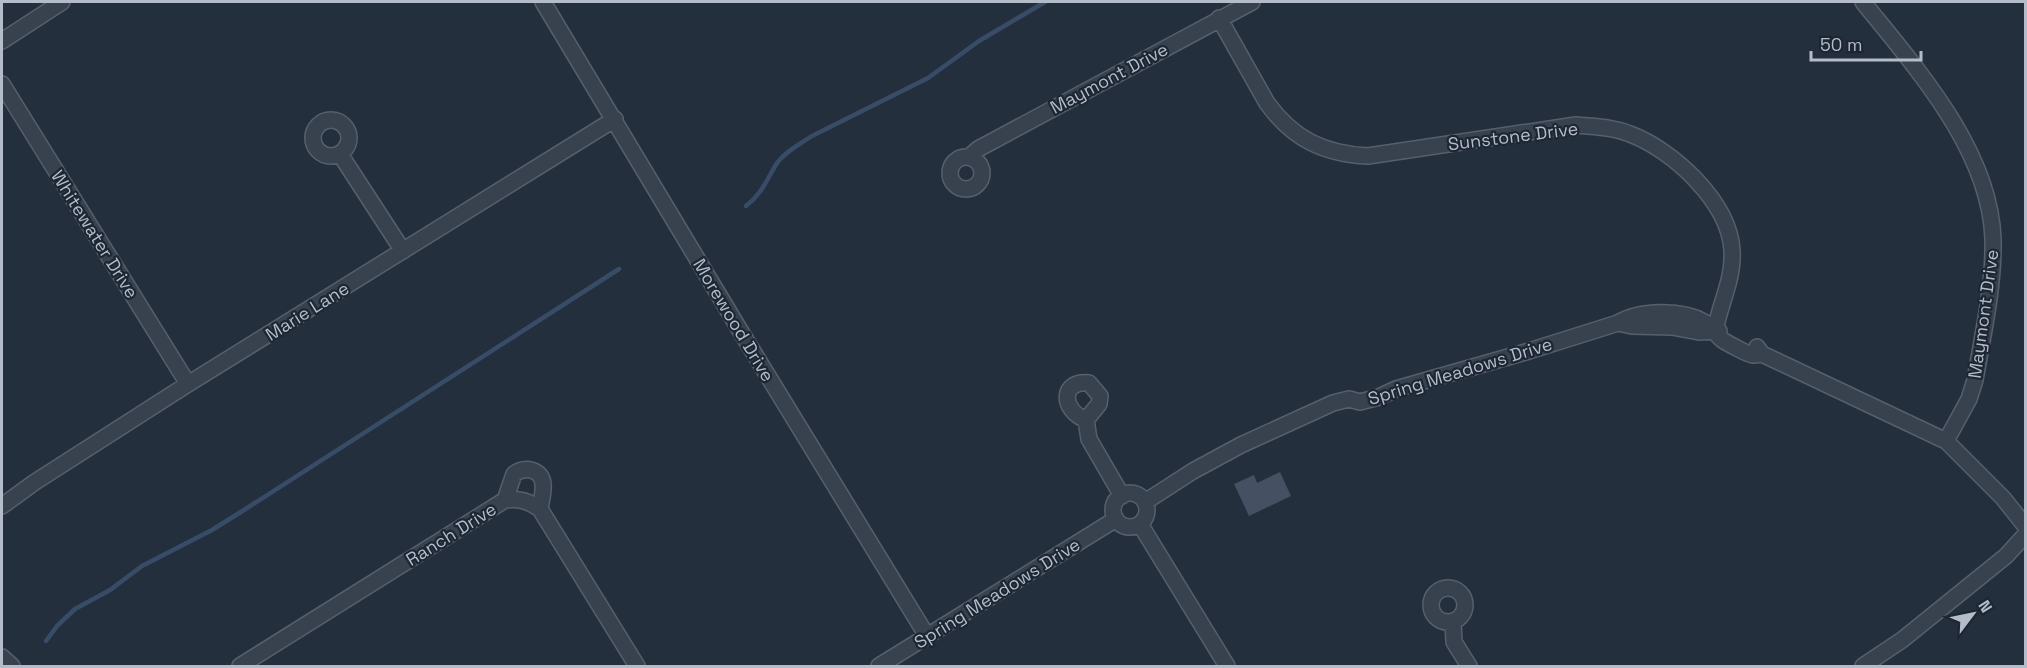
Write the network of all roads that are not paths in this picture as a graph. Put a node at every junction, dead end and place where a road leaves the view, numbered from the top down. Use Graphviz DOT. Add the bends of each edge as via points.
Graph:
graph roads {
  1 [pos="62,2"];
  2 [pos="543,2"];
  3 [pos="1252,2"];
  4 [pos="1863,2"];
  5 [pos="1219,18"];
  6 [pos="2,41"];
  7 [pos="2,84"];
  8 [pos="615,119"];
  9 [pos="340,154"];
  10 [pos="969,157"];
  11 [pos="403,251"];
  12 [pos="1715,330"];
  13 [pos="188,384"];
  14 [pos="1086,420"];
  15 [pos="1946,441"];
  16 [pos="1122,496"];
  17 [pos="505,500"];
  18 [pos="1145,502"];
  19 [pos="2,506"];
  20 [pos="540,508"];
  21 [pos="1116,519"];
  22 [pos="1140,524"];
  23 [pos="2025,527"];
  24 [pos="2025,534"];
  25 [pos="1453,621"];
  26 [pos="927,636"];
  27 [pos="2,657"];
  28 [pos="12,666"];
  29 [pos="240,666"];
  30 [pos="636,666"];
  31 [pos="879,666"];
  32 [pos="1227,666"];
  33 [pos="1469,666"];
  34 [pos="1863,666"];
  1 -- 6 [label="street"];
  2 -- 8 [label="street, Morewood Drive"];
  3 -- 5 [label="street, Maymont Drive"];
  4 -- 15 [label="street, Maymont Drive" via="1933,90 1974,162 1989,212 1992,261 1975,380"];
  5 -- 10 [label="street, Maymont Drive"];
  5 -- 12 [label="street, Sunstone Drive" via="1275,114 1308,142 1348,155 1368,156 1576,125 1611,128 1650,143 1704,189 1727,226 1732,268"];
  7 -- 13 [label="street, Whitewater Drive"];
  8 -- 11 [label="street, Marie Lane"];
  8 -- 26 [label="street, Morewood Drive"];
  9 -- 11 [label="street"];
  11 -- 13 [label="street, Marie Lane"];
  12 -- 15 [label="street, Spring Meadows Drive" via="1727,331 1756,345 1762,354"];
  12 -- 18 [label="street, Spring Meadows Drive" via="1703,321 1683,315 1629,317 1379,397 1333,403 1241,445"];
  13 -- 19 [label="street, Marie Lane"];
  14 -- 16 [label="street" via="1089,439"];
  15 -- 23 [label="street, Spring Meadows Drive" via="2003,498"];
  16 -- 18 [label="street" via="1132,494"];
  16 -- 21 [label="street" via="1113,509"];
  17 -- 20 [label="street, Ranch Drive" via="522,500"];
  17 -- 20 [label="street" via="514,474 530,469 538,473 543,483"];
  17 -- 29 [label="street, Ranch Drive"];
  18 -- 22 [label="street" via="1146,516"];
  20 -- 30 [label="street"];
  21 -- 22 [label="street" via="1125,526"];
  21 -- 26 [label="street, Spring Meadows Drive"];
  22 -- 32 [label="street"];
  24 -- 34 [label="street" via="2006,556 1902,640"];
  25 -- 33 [label="street" via="1454,642"];
  26 -- 31 [label="street, Spring Meadows Drive"];
  27 -- 28 [label="street"];
}
